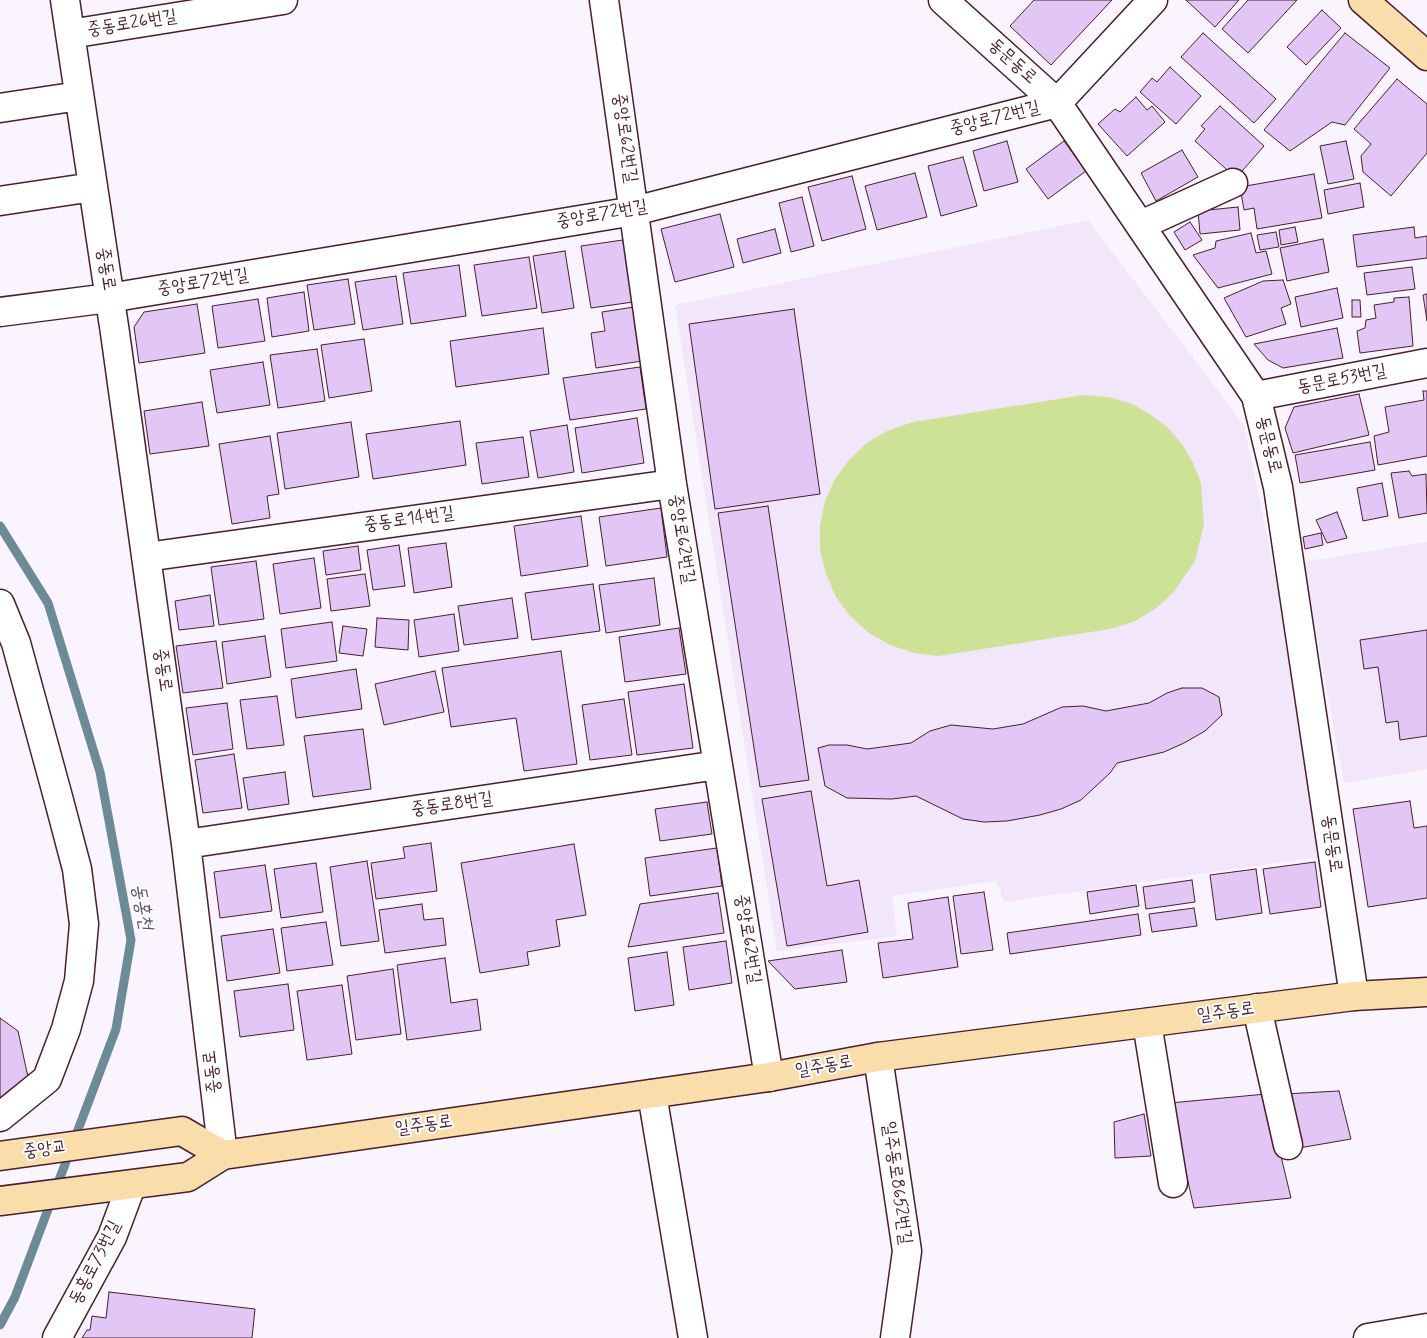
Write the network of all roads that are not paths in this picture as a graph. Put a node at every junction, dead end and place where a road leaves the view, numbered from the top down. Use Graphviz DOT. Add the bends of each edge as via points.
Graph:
graph roads {
  1 [pos="65,0"];
  2 [pos="283,0"];
  3 [pos="604,0"];
  4 [pos="943,0"];
  5 [pos="1153,0"];
  6 [pos="1363,0"];
  7 [pos="70,34"];
  8 [pos="1427,56"];
  9 [pos="79,96"];
  10 [pos="1057,104"];
  11 [pos="0,108"];
  12 [pos="1233,183"];
  13 [pos="93,187"];
  14 [pos="0,201"];
  15 [pos="634,211"];
  16 [pos="1141,225"];
  17 [pos="109,298"];
  18 [pos="0,312"];
  19 [pos="1427,363"];
  20 [pos="1256,396"];
  21 [pos="672,484"];
  22 [pos="146,557"];
  23 [pos="0,604"];
  24 [pos="718,765"];
  25 [pos="186,844"];
  26 [pos="1427,992"];
  27 [pos="1354,996"];
  28 [pos="1257,1008"];
  29 [pos="1147,1023"];
  30 [pos="878,1057"];
  31 [pos="769,1077"];
  32 [pos="652,1094"];
  33 [pos="0,1117"];
  34 [pos="1288,1145"];
  35 [pos="223,1155"];
  36 [pos="0,1156"];
  37 [pos="1173,1183"];
  38 [pos="131,1186"];
  39 [pos="0,1201"];
  40 [pos="1427,1328"];
  41 [pos="57,1338"];
  42 [pos="693,1338"];
  43 [pos="894,1338"];
  44 [pos="1368,1338"];
  1 -- 7 [label="street, 중동로"];
  2 -- 7 [label="street, 중동로26번길"];
  3 -- 15 [label="street, 중앙로62번길"];
  4 -- 10 [label="street, 동문동로"];
  5 -- 10 [label="street, 중앙로72번길"];
  6 -- 8 [label="main road"];
  7 -- 9 [label="street, 중동로"];
  9 -- 11 [label="street"];
  9 -- 13 [label="street, 중동로"];
  10 -- 15 [label="street, 중앙로72번길"];
  10 -- 16 [label="street, 동문동로"];
  12 -- 16 [label="street"];
  13 -- 14 [label="street"];
  13 -- 17 [label="street, 중동로"];
  15 -- 17 [label="street, 중앙로72번길"];
  15 -- 21 [label="street, 중앙로62번길"];
  16 -- 20 [label="street, 동문동로"];
  17 -- 18 [label="street, 중앙로72번길"];
  17 -- 22 [label="street, 중동로"];
  19 -- 20 [label="street, 동문로53번길"];
  20 -- 27 [label="street, 동문동로" via="1278,487"];
  21 -- 22 [label="street, 중동로14번길"];
  21 -- 24 [label="street, 중앙로62번길"];
  22 -- 25 [label="street, 중동로"];
  23 -- 33 [label="street" via="16,643 77,869 84,924 79,981 66,1029 47,1079"];
  24 -- 25 [label="street, 중동로8번길"];
  24 -- 31 [label="street, 중앙로62번길"];
  25 -- 35 [label="street, 중동로"];
  26 -- 27 [label="main road, 일주동로"];
  27 -- 28 [label="main road, 일주동로"];
  28 -- 29 [label="main road, 일주동로"];
  28 -- 34 [label="street"];
  29 -- 30 [label="main road, 일주동로"];
  29 -- 37 [label="street"];
  30 -- 31 [label="main road, 일주동로"];
  30 -- 43 [label="street, 일주동로8652번길" via="907,1251"];
  31 -- 32 [label="main road, 일주동로"];
  32 -- 35 [label="main road, 일주동로"];
  32 -- 42 [label="street"];
  35 -- 36 [label="main road, 중앙교" via="182,1131"];
  35 -- 38 [label="main road, 일주동로" via="188,1177"];
  38 -- 39 [label="main road, 일주동로" via="90,1188"];
  38 -- 41 [label="street, 동홍로73번길" via="112,1237"];
  40 -- 44 [label="street"];
}
